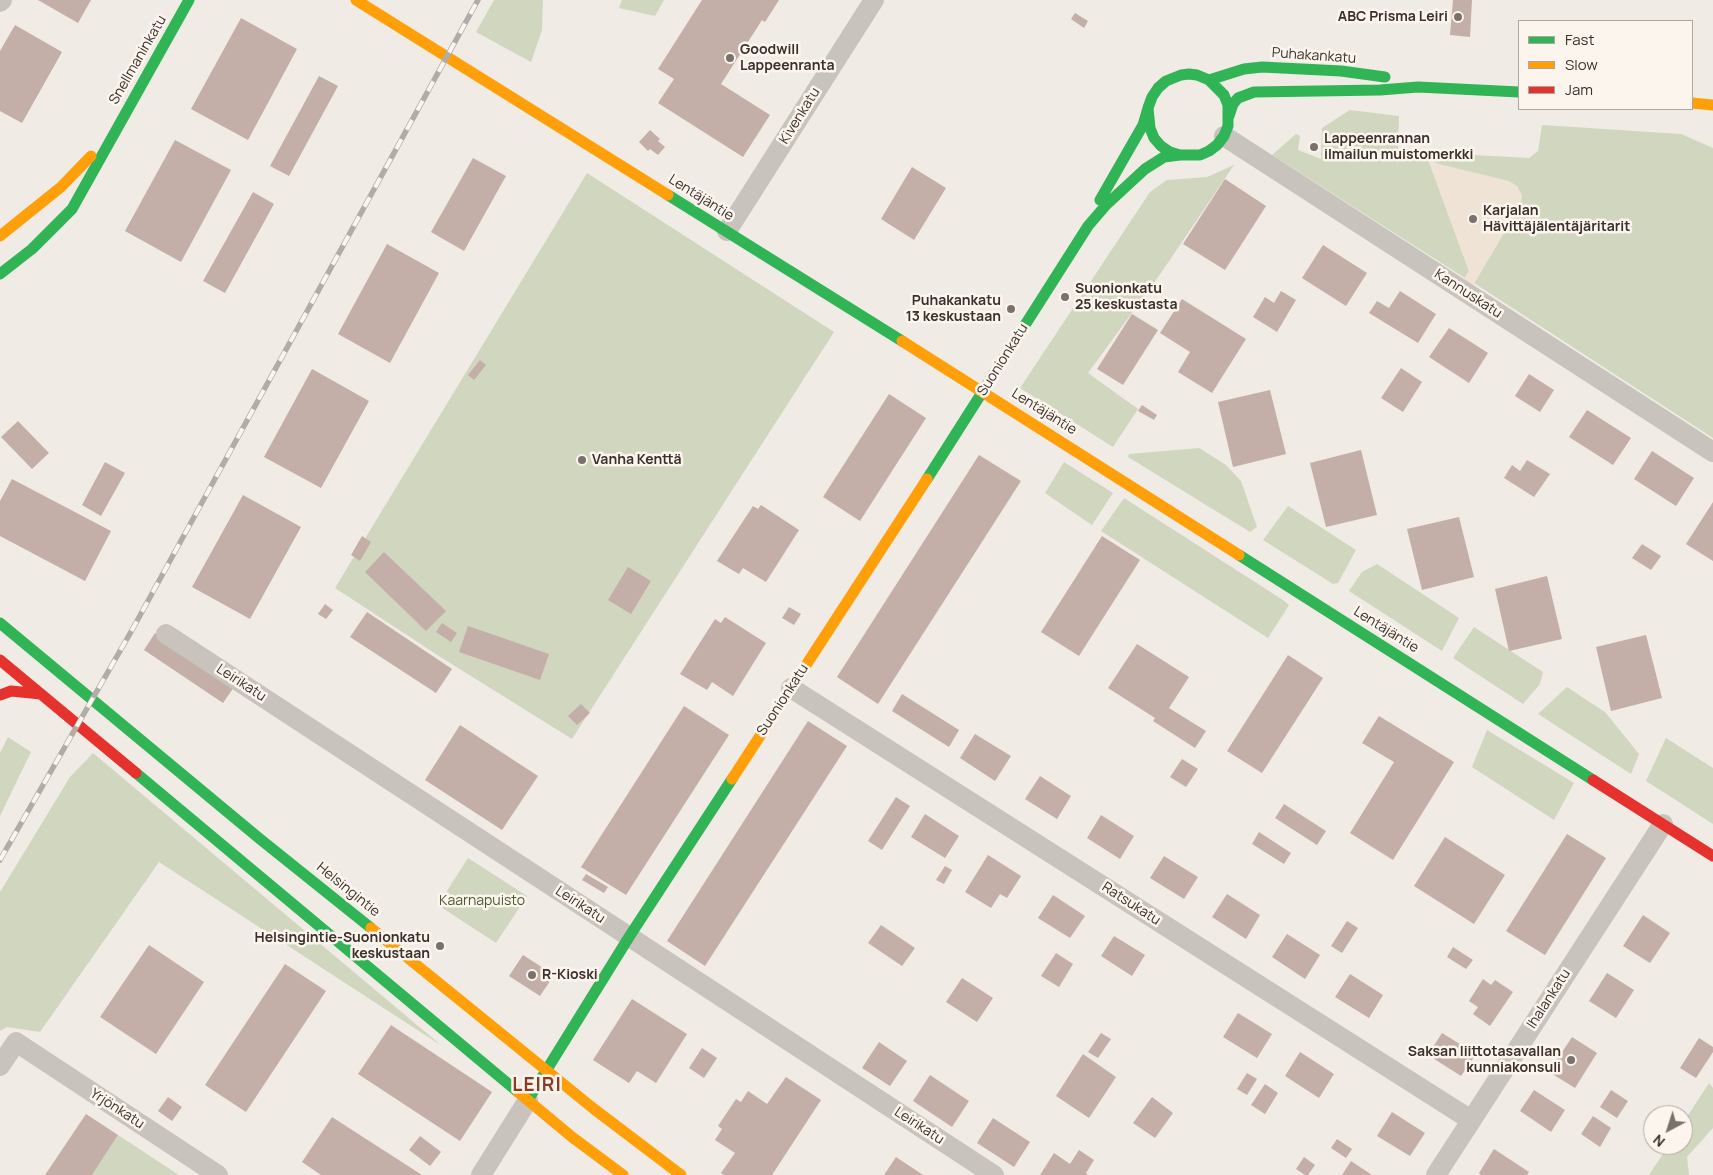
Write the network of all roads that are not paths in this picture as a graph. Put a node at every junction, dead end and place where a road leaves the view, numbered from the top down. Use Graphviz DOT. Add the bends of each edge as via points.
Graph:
graph roads {
  1 [pos="189,0"];
  2 [pos="356,0"];
  3 [pos="874,0"];
  4 [pos="1209,80"];
  5 [pos="1418,87"];
  6 [pos="1518,92"];
  7 [pos="1693,104"];
  8 [pos="1713,105"];
  9 [pos="1148,108"];
  10 [pos="1230,116"];
  11 [pos="113,134"];
  12 [pos="1224,136"];
  13 [pos="1180,155"];
  14 [pos="1088,226"];
  15 [pos="727,231"];
  16 [pos="0,236"];
  17 [pos="0,274"];
  18 [pos="984,392"];
  19 [pos="1713,452"];
  20 [pos="0,623"];
  21 [pos="166,634"];
  22 [pos="0,660"];
  23 [pos="791,688"];
  24 [pos="40,694"];
  25 [pos="0,695"];
  26 [pos="1663,824"];
  27 [pos="1713,856"];
  28 [pos="630,937"];
  29 [pos="0,1066"];
  30 [pos="546,1070"];
  31 [pos="528,1100"];
  32 [pos="1471,1120"];
  33 [pos="218,1175"];
  34 [pos="481,1175"];
  35 [pos="622,1175"];
  36 [pos="681,1175"];
  37 [pos="994,1175"];
  38 [pos="1436,1175"];
  1 -- 11 [label="street, Snellmaninkatu"];
  2 -- 15 [label="street, Lentäjäntie"];
  3 -- 15 [label="street, Kivenkatu"];
  4 -- 5 [label="street, Puhakankatu" via="1244,69 1280,67 1341,71"];
  4 -- 9 [label="street" via="1189,74 1166,81 1158,88"];
  4 -- 10 [label="street" via="1224,95"];
  5 -- 6 [label="street, Puhakankatu"];
  5 -- 10 [label="street, Puhakankatu" via="1254,92 1238,98"];
  7 -- 8 [label="street"];
  9 -- 13 [label="street" via="1154,138 1170,152"];
  9 -- 14 [label="street, Suonionkatu" via="1140,131 1109,182"];
  10 -- 12 [label="street"];
  11 -- 16 [label="street, Snellmaninkatu" via="61,187"];
  11 -- 17 [label="street, Snellmaninkatu" via="72,209 32,249"];
  12 -- 13 [label="street" via="1217,145 1200,155"];
  12 -- 19 [label="street, Kannuskatu"];
  13 -- 14 [label="street, Suonionkatu" via="1164,157 1145,169"];
  14 -- 18 [label="street, Suonionkatu"];
  15 -- 18 [label="street, Lentäjäntie"];
  18 -- 23 [label="street, Suonionkatu"];
  18 -- 26 [label="street, Lentäjäntie"];
  20 -- 30 [label="street, Helsingintie"];
  21 -- 28 [label="street, Leirikatu"];
  22 -- 24 [label="street"];
  23 -- 28 [label="street, Suonionkatu"];
  23 -- 32 [label="street, Ratsukatu"];
  24 -- 25 [label="street" via="11,691"];
  24 -- 31 [label="street"];
  26 -- 27 [label="street, Lentäjäntie"];
  26 -- 32 [label="street, Ihalankatu"];
  28 -- 30 [label="street, Suonionkatu"];
  28 -- 37 [label="street, Leirikatu"];
  29 -- 33 [label="street, Yrjönkatu" via="16,1042"];
  30 -- 31 [label="street, Suonionkatu"];
  30 -- 36 [label="street, Helsingintie"];
  31 -- 34 [label="street, Suonionkatu"];
  31 -- 35 [label="street"];
  32 -- 38 [label="street, Ihalankatu"];
}
